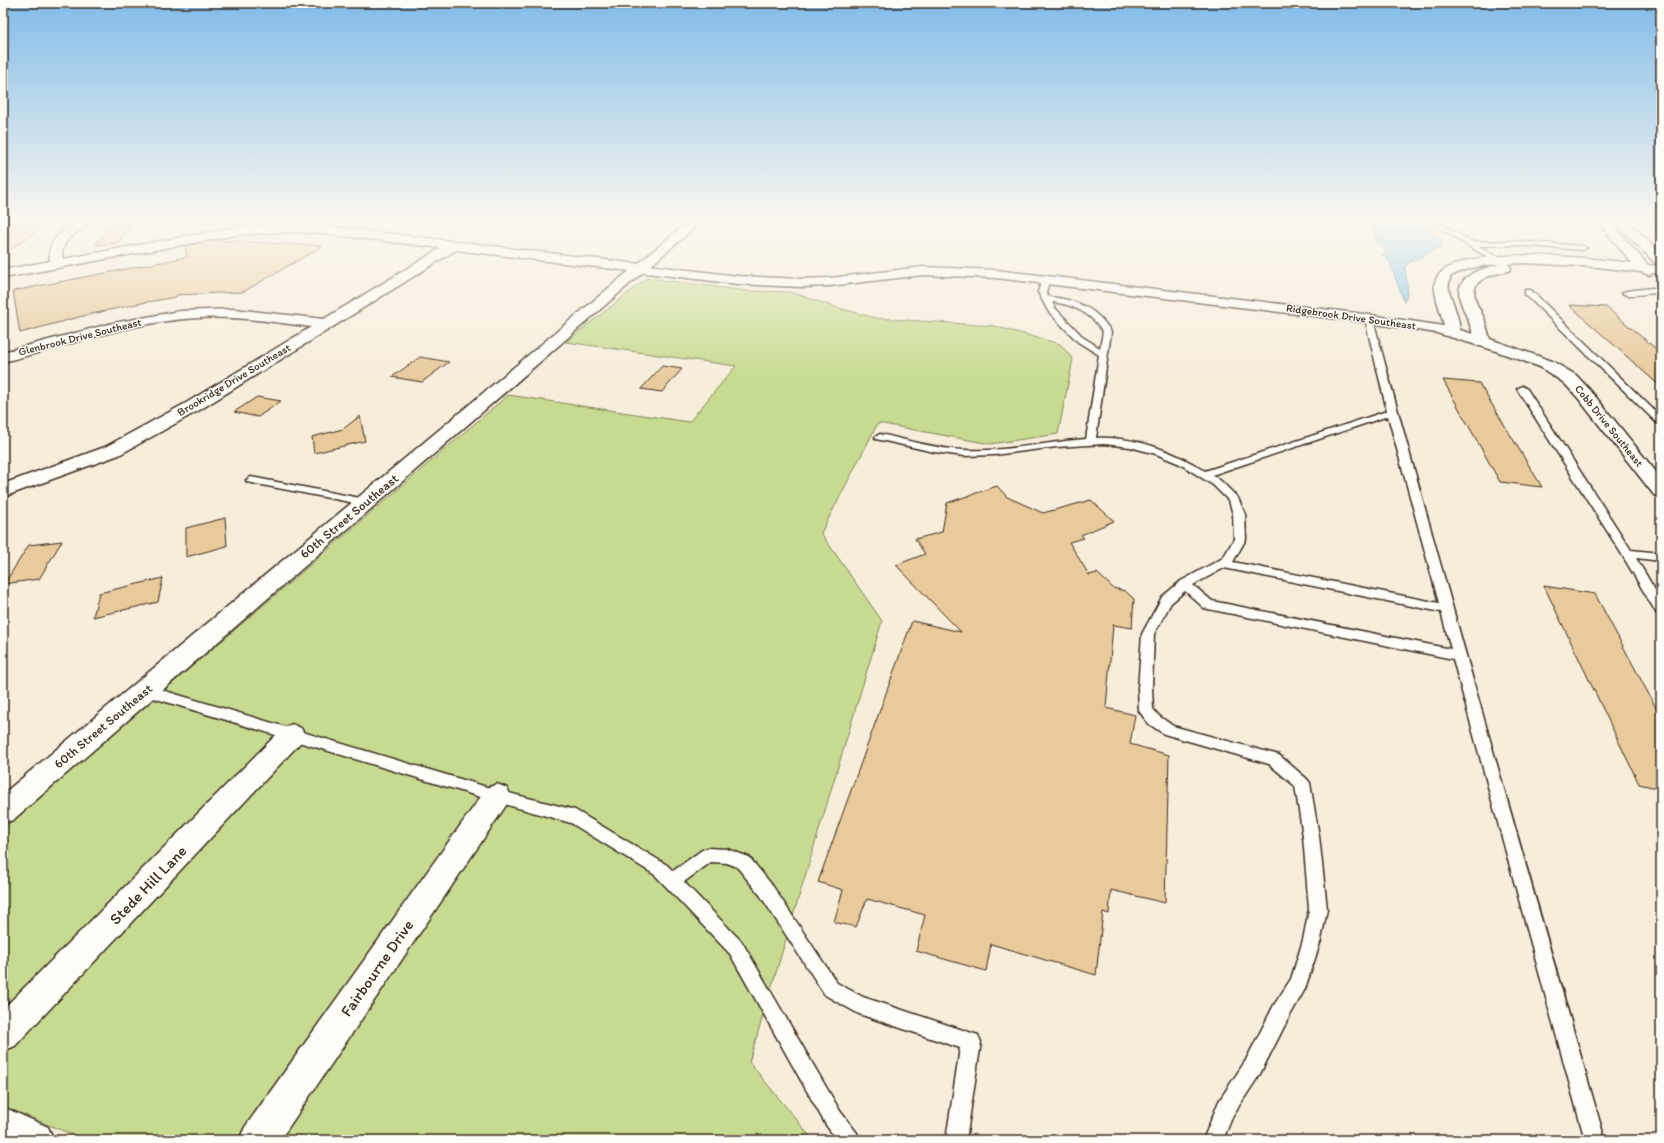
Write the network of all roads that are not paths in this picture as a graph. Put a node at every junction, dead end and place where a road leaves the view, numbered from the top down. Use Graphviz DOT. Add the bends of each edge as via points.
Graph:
graph roads {
  1 [pos="406,274"];
  2 [pos="632,274"];
  3 [pos="691,274"];
  4 [pos="894,274"];
  5 [pos="1002,274"];
  6 [pos="1445,274"];
  7 [pos="1481,274"];
  8 [pos="1634,274"];
  9 [pos="1661,277"];
  10 [pos="1046,279"];
  11 [pos="1661,291"];
  12 [pos="1528,292"];
  13 [pos="1626,293"];
  14 [pos="1047,299"];
  15 [pos="1369,319"];
  16 [pos="325,324"];
  17 [pos="1453,333"];
  18 [pos="1483,342"];
  19 [pos="1103,354"];
  20 [pos="3,357"];
  21 [pos="1522,389"];
  22 [pos="1392,412"];
  23 [pos="1661,422"];
  24 [pos="880,437"];
  25 [pos="1091,441"];
  26 [pos="1205,474"];
  27 [pos="251,480"];
  28 [pos="1657,481"];
  29 [pos="3,491"];
  30 [pos="365,502"];
  31 [pos="1627,553"];
  32 [pos="1661,557"];
  33 [pos="1221,564"];
  34 [pos="1185,584"];
  35 [pos="1447,609"];
  36 [pos="1661,611"];
  37 [pos="1459,655"];
  38 [pos="145,690"];
  39 [pos="292,736"];
  40 [pos="497,796"];
  41 [pos="3,811"];
  42 [pos="672,881"];
  43 [pos="3,1034"];
  44 [pos="3,1126"];
  45 [pos="35,1140"];
  46 [pos="258,1140"];
  47 [pos="850,1140"];
  48 [pos="956,1140"];
  49 [pos="1213,1140"];
  50 [pos="1595,1140"];
  1 -- 16 [label="street, Brookridge Drive Southeast"];
  2 -- 30 [label="street, 60th Street Southeast"];
  3 -- 4 [label="street, Ridgebrook Drive Southeast" via="738,280 829,282"];
  5 -- 10 [label="street, Ridgebrook Drive Southeast"];
  6 -- 17 [label="street" via="1440,291 1448,306"];
  7 -- 18 [label="street" via="1469,282 1466,290"];
  8 -- 9 [label="street"];
  10 -- 14 [label="lane" via="1042,292"];
  10 -- 15 [label="street, Ridgebrook Drive Southeast"];
  11 -- 13 [label="lane"];
  12 -- 23 [label="lane"];
  14 -- 19 [label="lane" via="1051,309 1081,340"];
  14 -- 19 [label="lane" via="1070,302 1104,325 1107,332"];
  15 -- 17 [label="street, Ridgebrook Drive Southeast"];
  15 -- 22 [label="lane"];
  16 -- 20 [label="street, Glenbrook Drive Southeast" via="222,313 180,314 118,325"];
  16 -- 29 [label="street, Brookridge Drive Southeast" via="192,407 112,451"];
  17 -- 18 [label="street, Ridgebrook Drive Southeast"];
  18 -- 28 [label="street, Cobb Drive Southeast" via="1546,364 1570,379"];
  19 -- 25 [label="lane"];
  21 -- 31 [label="lane"];
  22 -- 26 [label="lane"];
  22 -- 35 [label="lane"];
  24 -- 25 [label="lane" via="964,453"];
  25 -- 26 [label="lane" via="1130,444 1160,452"];
  26 -- 33 [label="lane" via="1234,500 1239,514 1240,539 1228,561"];
  27 -- 30 [label="lane"];
  30 -- 38 [label="street, 60th Street Southeast"];
  31 -- 32 [label="lane"];
  31 -- 36 [label="lane"];
  33 -- 34 [label="lane"];
  33 -- 35 [label="lane"];
  34 -- 37 [label="lane" via="1208,605"];
  34 -- 49 [label="lane" via="1166,600 1148,634 1146,711 1169,730 1274,759 1302,783 1311,836 1318,909 1299,983 1253,1067 1226,1108"];
  35 -- 37 [label="lane"];
  37 -- 50 [label="lane"];
  38 -- 39 [label="lane"];
  38 -- 41 [label="street, 60th Street Southeast"];
  39 -- 40 [label="lane"];
  39 -- 43 [label="street, Stede Hill Lane"];
  40 -- 42 [label="lane" via="575,817 661,870"];
  40 -- 46 [label="street, Fairbourne Drive"];
  42 -- 47 [label="lane" via="736,948 833,1118"];
  42 -- 48 [label="lane" via="708,855 727,856 743,862 766,890 831,989 858,1005 971,1042"];
  44 -- 45 [label="street"];
}
